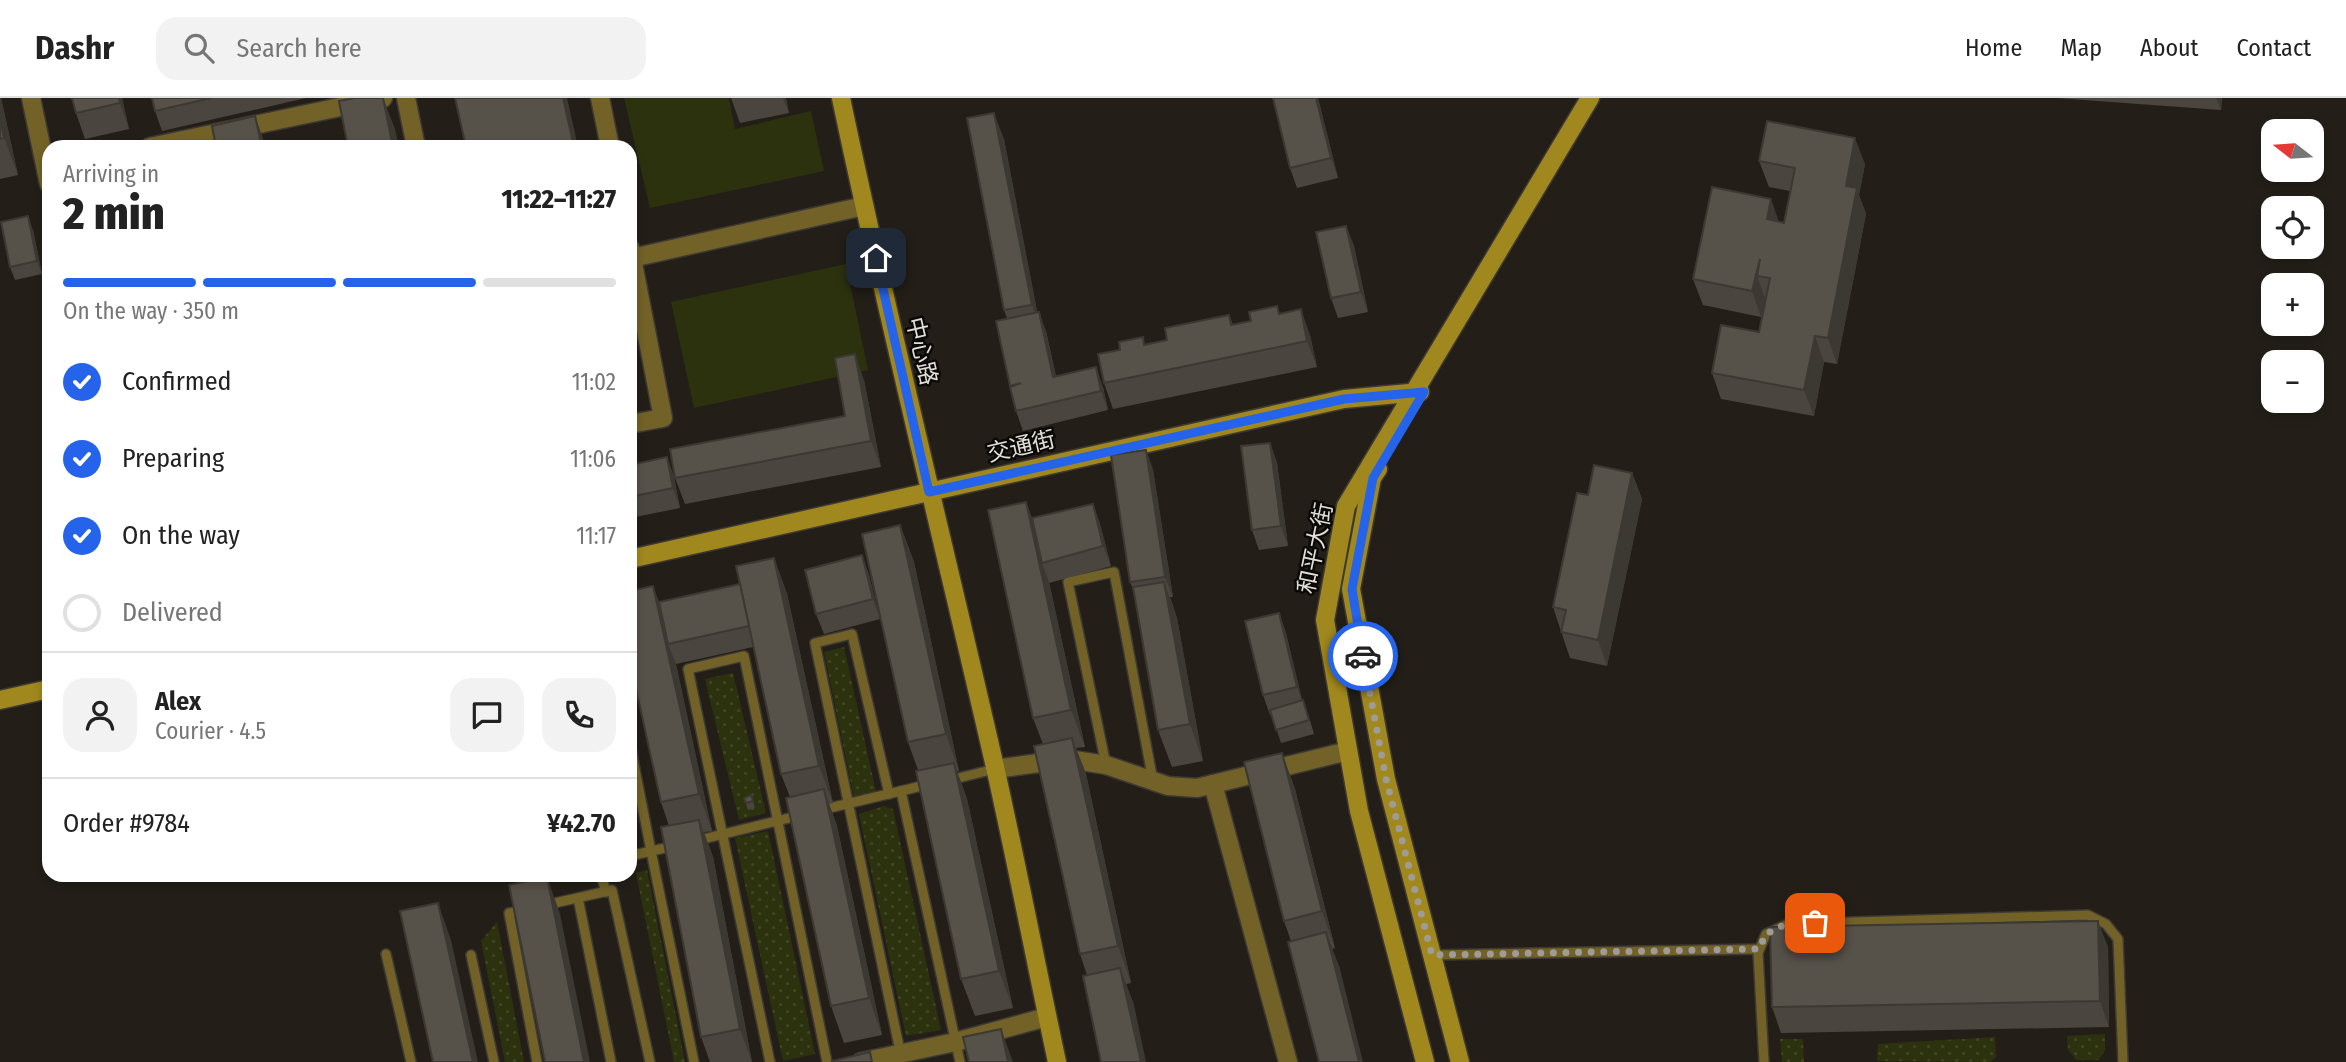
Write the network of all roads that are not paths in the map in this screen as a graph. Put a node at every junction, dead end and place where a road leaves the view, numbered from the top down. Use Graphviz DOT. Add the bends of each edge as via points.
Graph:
graph roads {
  1 [pos="31,98"];
  2 [pos="383,98"];
  3 [pos="406,98"];
  4 [pos="600,98"];
  5 [pos="841,98"];
  6 [pos="1590,98"];
  7 [pos="1600,98"];
  8 [pos="183,140"];
  9 [pos="415,140"];
  10 [pos="609,140"];
  11 [pos="42,147"];
  12 [pos="864,206"];
  13 [pos="637,252"];
  14 [pos="637,284"];
  15 [pos="1419,392"];
  16 [pos="637,423"];
  17 [pos="929,492"];
  18 [pos="637,557"];
  19 [pos="42,691"];
  20 [pos="0,700"];
  21 [pos="1348,751"];
  22 [pos="1106,765"];
  23 [pos="995,769"];
  24 [pos="637,780"];
  25 [pos="1153,781"];
  26 [pos="1213,784"];
  27 [pos="901,792"];
  28 [pos="889,794"];
  29 [pos="849,804"];
  30 [pos="778,821"];
  31 [pos="723,834"];
  32 [pos="651,851"];
  33 [pos="637,854"];
  34 [pos="603,882"];
  35 [pos="606,892"];
  36 [pos="578,898"];
  37 [pos="1759,949"];
  38 [pos="386,954"];
  39 [pos="471,955"];
  40 [pos="1432,955"];
  41 [pos="1047,1017"];
  42 [pos="955,1042"];
  43 [pos="901,1058"];
  44 [pos="411,1062"];
  45 [pos="494,1062"];
  46 [pos="537,1062"];
  47 [pos="611,1062"];
  48 [pos="650,1062"];
  49 [pos="694,1062"];
  50 [pos="770,1062"];
  51 [pos="827,1062"];
  52 [pos="861,1062"];
  53 [pos="960,1062"];
  54 [pos="1057,1062"];
  55 [pos="1288,1062"];
  56 [pos="1425,1062"];
  57 [pos="1460,1062"];
  58 [pos="1764,1062"];
  59 [pos="2123,1062"];
  1 -- 11 [label="street"];
  2 -- 8 [label="street"];
  3 -- 9 [label="street"];
  4 -- 10 [label="street"];
  5 -- 12 [label="main road, 中心路"];
  6 -- 15 [label="main road, 和平大街"];
  7 -- 15 [label="main road, 和平大街"];
  12 -- 13 [label="street"];
  12 -- 17 [label="main road, 中心路"];
  14 -- 16 [label="street" via="663,418"];
  15 -- 17 [label="main road, 交通街" via="1344,399"];
  15 -- 21 [label="main road, 和平大街" via="1346,506 1325,620"];
  15 -- 40 [label="main road, 和平大街" via="1373,478 1352,589 1386,779"];
  17 -- 18 [label="main road, 交通街"];
  17 -- 23 [label="main road, 中心路"];
  19 -- 20 [label="main road"];
  21 -- 26 [label="street"];
  21 -- 56 [label="main road, 和平大街" via="1359,811"];
  22 -- 23 [label="street" via="1068,759"];
  22 -- 25 [label="street"];
  22 -- 25 [label="lane" via="1068,582 1114,572"];
  23 -- 27 [label="lane"];
  23 -- 41 [label="main road, 中心路"];
  24 -- 32 [label="lane"];
  25 -- 26 [label="street" via="1197,788"];
  26 -- 55 [label="street"];
  27 -- 28 [label="lane"];
  27 -- 42 [label="lane"];
  28 -- 29 [label="lane"];
  28 -- 29 [label="lane" via="852,634 815,643"];
  29 -- 30 [label="lane"];
  29 -- 43 [label="lane"];
  30 -- 31 [label="lane"];
  30 -- 31 [label="lane" via="744,656 688,669"];
  30 -- 51 [label="lane"];
  31 -- 32 [label="lane"];
  31 -- 50 [label="lane"];
  32 -- 33 [label="lane"];
  32 -- 49 [label="lane"];
  34 -- 35 [label="lane"];
  35 -- 36 [label="lane"];
  35 -- 48 [label="lane" via="612,890"];
  36 -- 46 [label="lane" via="509,913"];
  36 -- 47 [label="lane"];
  37 -- 40 [label="lane"];
  37 -- 58 [label="lane"];
  37 -- 59 [label="lane" via="1766,934 1788,923 2088,915 2106,924 2118,939"];
  38 -- 44 [label="lane"];
  39 -- 45 [label="lane"];
  40 -- 57 [label="main road, 和平大街"];
  41 -- 42 [label="street"];
  41 -- 54 [label="main road, 中心路"];
  42 -- 43 [label="street"];
  42 -- 53 [label="lane"];
  43 -- 52 [label="street"];
}
